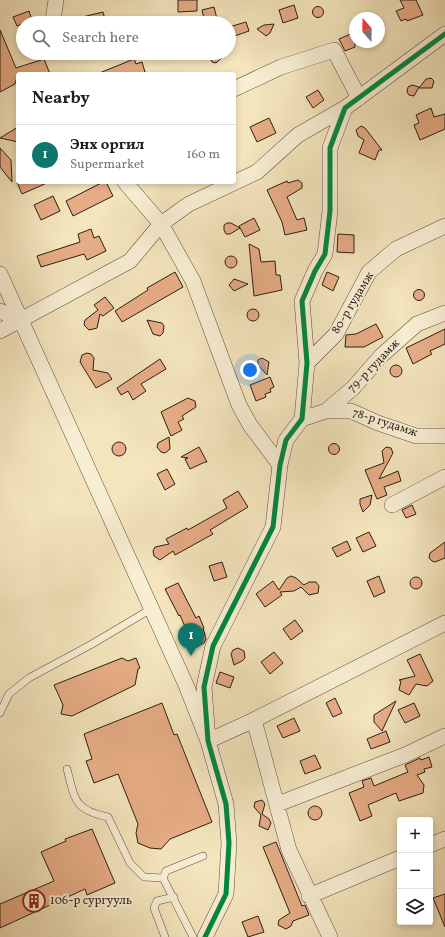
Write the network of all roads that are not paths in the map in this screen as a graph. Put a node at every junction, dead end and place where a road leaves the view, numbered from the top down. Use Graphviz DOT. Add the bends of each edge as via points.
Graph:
graph roads {
  1 [pos="56,0"];
  2 [pos="54,16"];
  3 [pos="445,34"];
  4 [pos="236,88"];
  5 [pos="359,98"];
  6 [pos="345,108"];
  7 [pos="236,182"];
  8 [pos="127,184"];
  9 [pos="232,184"];
  10 [pos="161,224"];
  11 [pos="445,226"];
  12 [pos="0,274"];
  13 [pos="0,310"];
  14 [pos="445,313"];
  15 [pos="21,321"];
  16 [pos="0,331"];
  17 [pos="307,363"];
  18 [pos="326,411"];
  19 [pos="302,419"];
  20 [pos="445,436"];
  21 [pos="280,465"];
  22 [pos="445,477"];
  23 [pos="392,505"];
  24 [pos="151,609"];
  25 [pos="445,623"];
  26 [pos="0,713"];
  27 [pos="254,720"];
  28 [pos="445,736"];
  29 [pos="208,741"];
  30 [pos="67,769"];
  31 [pos="278,804"];
  32 [pos="445,839"];
  33 [pos="433,844"];
  34 [pos="203,856"];
  35 [pos="397,859"];
  36 [pos="163,878"];
  37 [pos="309,896"];
  38 [pos="174,897"];
  39 [pos="165,937"];
  40 [pos="193,937"];
  41 [pos="205,937"];
  42 [pos="330,937"];
  1 -- 2 [label="street"];
  3 -- 5 [label="street"];
  4 -- 5 [label="street" via="281,67 334,50"];
  5 -- 6 [label="street"];
  6 -- 7 [label="street" via="298,135 257,172"];
  6 -- 17 [label="street" via="330,148 330,211 325,254 302,301"];
  8 -- 10 [label="street"];
  9 -- 10 [label="street" via="189,204"];
  10 -- 15 [label="street" via="130,261"];
  10 -- 21 [label="street" via="193,280 239,405"];
  11 -- 17 [label="street, 80-р гудамж" via="396,249 369,272 336,334"];
  12 -- 15 [label="street"];
  13 -- 15 [label="street"];
  14 -- 18 [label="street, 79-р гудамж" via="417,324 382,355 353,388"];
  15 -- 16 [label="street"];
  15 -- 24 [label="street"];
  17 -- 19 [label="street"];
  18 -- 19 [label="street, 79-р гудамж"];
  18 -- 20 [label="street, 78-р гудамж" via="351,411 416,436"];
  19 -- 21 [label="street" via="286,440"];
  21 -- 29 [label="street" via="273,527 212,646 204,687"];
  22 -- 23 [label="street"];
  24 -- 26 [label="lane" via="29,678 8,694"];
  24 -- 29 [label="street" via="186,685"];
  25 -- 27 [label="street"];
  27 -- 29 [label="street"];
  27 -- 31 [label="street"];
  28 -- 31 [label="street" via="405,755"];
  29 -- 41 [label="street" via="226,804 229,843 226,894"];
  30 -- 36 [label="lane" via="76,800 90,813 108,817 130,863 144,877"];
  31 -- 37 [label="street" via="289,850"];
  32 -- 33 [label="street"];
  34 -- 36 [label="lane" via="166,871"];
  35 -- 37 [label="street"];
  36 -- 38 [label="lane"];
  37 -- 42 [label="street"];
  38 -- 39 [label="lane" via="157,901 154,908"];
  38 -- 40 [label="lane"];
}
